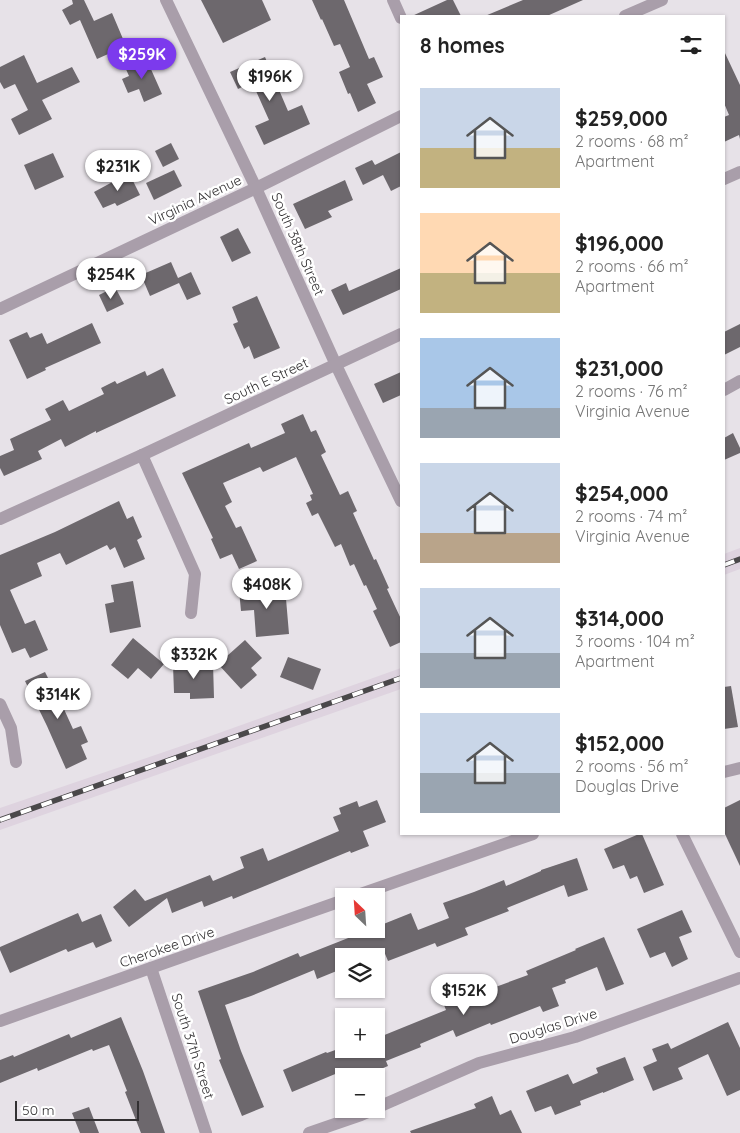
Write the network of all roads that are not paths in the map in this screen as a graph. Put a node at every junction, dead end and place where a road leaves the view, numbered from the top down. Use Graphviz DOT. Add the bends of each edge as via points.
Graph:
graph roads {
  1 [pos="166,0"];
  2 [pos="393,0"];
  3 [pos="653,2"];
  4 [pos="627,15"];
  5 [pos="400,16"];
  6 [pos="400,116"];
  7 [pos="740,172"];
  8 [pos="725,179"];
  9 [pos="256,188"];
  10 [pos="0,309"];
  11 [pos="400,334"];
  12 [pos="336,365"];
  13 [pos="740,381"];
  14 [pos="725,389"];
  15 [pos="142,454"];
  16 [pos="400,499"];
  17 [pos="0,519"];
  18 [pos="190,613"];
  19 [pos="0,704"];
  20 [pos="16,762"];
  21 [pos="740,768"];
  22 [pos="725,772"];
  23 [pos="530,835"];
  24 [pos="682,835"];
  25 [pos="378,888"];
  26 [pos="335,903"];
  27 [pos="740,952"];
  28 [pos="151,968"];
  29 [pos="740,978"];
  30 [pos="0,1021"];
  31 [pos="385,1104"];
  32 [pos="352,1118"];
  33 [pos="206,1133"];
  34 [pos="309,1133"];
  1 -- 9 [label="street, South 38th Street"];
  2 -- 5 [label="street"];
  3 -- 4 [label="street"];
  6 -- 9 [label="street, Virginia Avenue"];
  7 -- 8 [label="street"];
  9 -- 10 [label="street, Virginia Avenue"];
  9 -- 12 [label="street, South 38th Street"];
  11 -- 12 [label="street, South E Street"];
  12 -- 15 [label="street, South E Street"];
  12 -- 16 [label="street, South 38th Street"];
  13 -- 14 [label="street"];
  15 -- 17 [label="street, South E Street"];
  15 -- 18 [label="street" via="195,574"];
  19 -- 20 [label="street" via="11,728"];
  21 -- 22 [label="street"];
  23 -- 25 [label="street"];
  24 -- 27 [label="street"];
  26 -- 28 [label="street, Cherokee Drive"];
  28 -- 30 [label="street, Cherokee Drive"];
  28 -- 33 [label="street, South 37th Street"];
  29 -- 31 [label="street, Douglas Drive" via="575,1037 479,1063"];
  32 -- 34 [label="street, Douglas Drive"];
}
